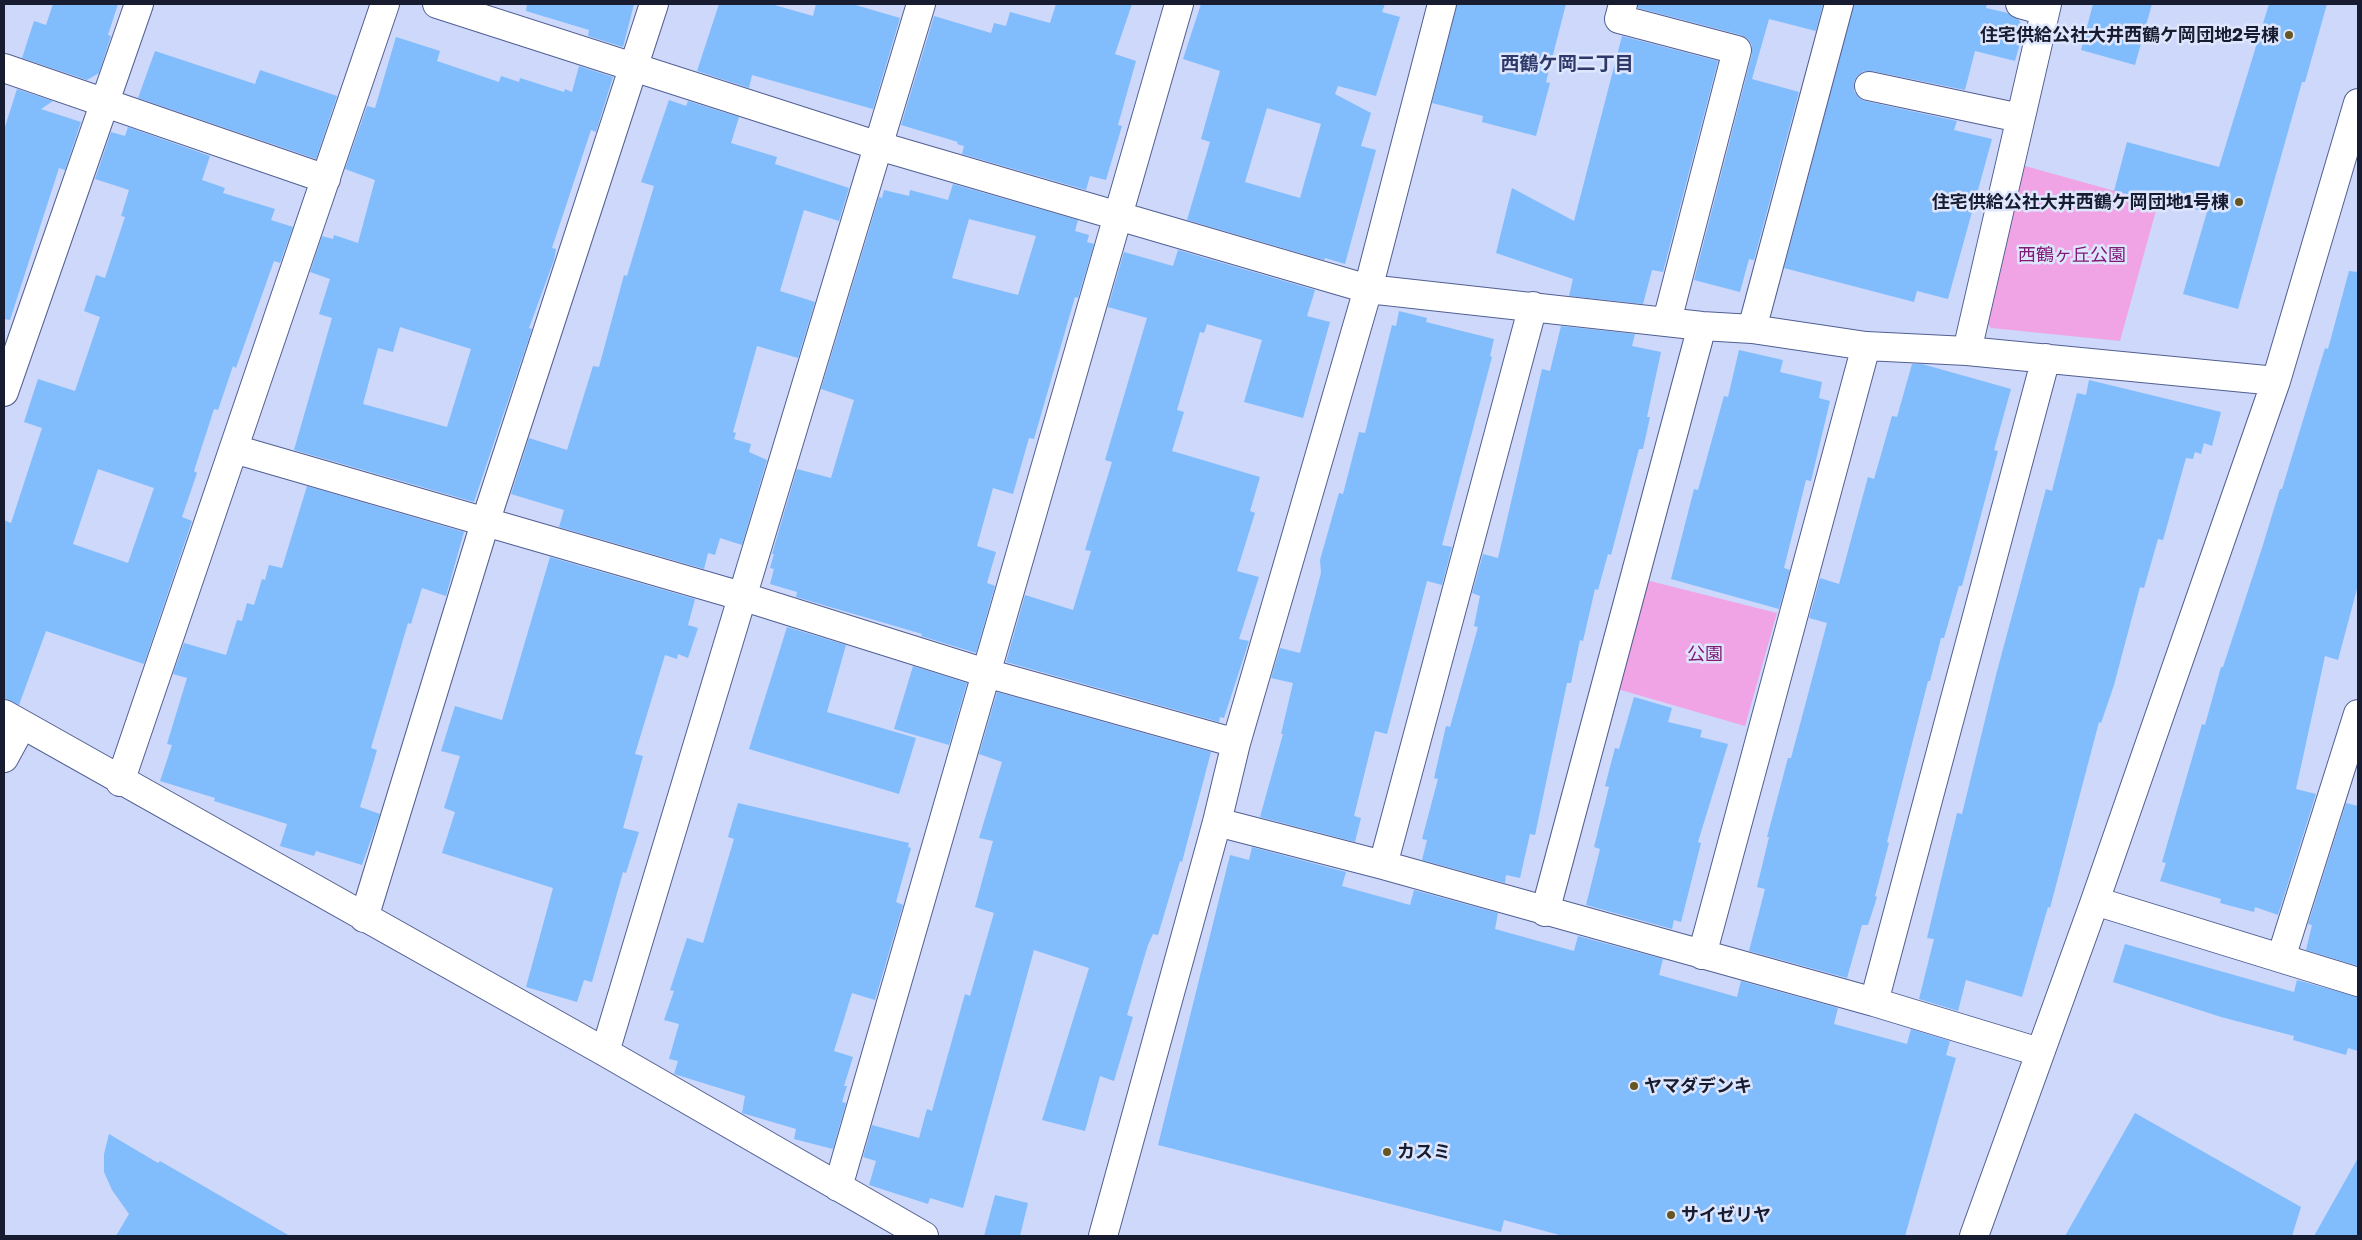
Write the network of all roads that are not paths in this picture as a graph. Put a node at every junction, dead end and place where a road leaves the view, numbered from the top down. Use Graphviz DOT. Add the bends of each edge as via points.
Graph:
graph roads {
  1 [pos="139,4"];
  2 [pos="386,4"];
  3 [pos="437,4"];
  4 [pos="654,4"];
  5 [pos="921,4"];
  6 [pos="1179,4"];
  7 [pos="1442,4"];
  8 [pos="1623,4"];
  9 [pos="1839,4"];
  10 [pos="2037,6"];
  11 [pos="634,67"];
  12 [pos="4,68"];
  13 [pos="1869,86"];
  14 [pos="106,103"];
  15 [pos="2358,103"];
  16 [pos="2020,118"];
  17 [pos="880,146"];
  18 [pos="326,179"];
  19 [pos="1117,216"];
  20 [pos="1368,289"];
  21 [pos="1533,306"];
  22 [pos="1667,321"];
  23 [pos="1702,326"];
  24 [pos="1752,329"];
  25 [pos="1866,346"];
  26 [pos="1967,350"];
  27 [pos="2046,358"];
  28 [pos="2276,381"];
  29 [pos="4,392"];
  30 [pos="234,449"];
  31 [pos="485,523"];
  32 [pos="741,596"];
  33 [pos="986,672"];
  34 [pos="2358,714"];
  35 [pos="13,720"];
  36 [pos="1236,742"];
  37 [pos="4,758"];
  38 [pos="120,782"];
  39 [pos="1217,822"];
  40 [pos="1383,865"];
  41 [pos="2095,902"];
  42 [pos="1545,912"];
  43 [pos="364,918"];
  44 [pos="1702,955"];
  45 [pos="2281,958"];
  46 [pos="2358,982"];
  47 [pos="1874,1002"];
  48 [pos="605,1052"];
  49 [pos="2039,1052"];
  50 [pos="838,1187"];
  51 [pos="924,1236"];
  52 [pos="1103,1236"];
  53 [pos="1974,1236"];
  1 -- 14 [label="street"];
  2 -- 18 [label="street"];
  3 -- 11 [label="street"];
  4 -- 11 [label="street"];
  5 -- 17 [label="street"];
  6 -- 19 [label="street"];
  7 -- 20 [label="street"];
  8 -- 22 [label="street" via="1619,19 1737,50"];
  9 -- 24 [label="street"];
  10 -- 16 [label="street"];
  11 -- 17 [label="street"];
  11 -- 31 [label="street"];
  12 -- 14 [label="street"];
  13 -- 16 [label="street"];
  14 -- 18 [label="street"];
  14 -- 29 [label="street"];
  15 -- 28 [label="street"];
  16 -- 26 [label="street"];
  17 -- 19 [label="street"];
  17 -- 32 [label="street"];
  18 -- 30 [label="street"];
  19 -- 20 [label="street"];
  19 -- 33 [label="street"];
  20 -- 21 [label="street"];
  20 -- 36 [label="street"];
  21 -- 22 [label="street"];
  21 -- 40 [label="street"];
  22 -- 23 [label="street"];
  23 -- 24 [label="street"];
  23 -- 42 [label="street"];
  24 -- 25 [label="street"];
  25 -- 26 [label="street"];
  25 -- 44 [label="street"];
  26 -- 27 [label="street"];
  27 -- 28 [label="street"];
  27 -- 47 [label="street"];
  28 -- 41 [label="street"];
  30 -- 31 [label="street"];
  30 -- 38 [label="street"];
  31 -- 32 [label="street"];
  31 -- 43 [label="street"];
  32 -- 33 [label="street"];
  32 -- 48 [label="street"];
  33 -- 36 [label="street"];
  33 -- 50 [label="street"];
  34 -- 45 [label="street"];
  35 -- 37 [label="street"];
  35 -- 38 [label="street"];
  36 -- 39 [label="street"];
  38 -- 43 [label="street"];
  39 -- 40 [label="street"];
  39 -- 52 [label="street"];
  40 -- 42 [label="street"];
  41 -- 45 [label="street"];
  41 -- 49 [label="street"];
  42 -- 44 [label="street"];
  43 -- 48 [label="street"];
  44 -- 47 [label="street"];
  45 -- 46 [label="street"];
  47 -- 49 [label="street"];
  48 -- 50 [label="street"];
  49 -- 53 [label="street"];
  50 -- 51 [label="street"];
}
